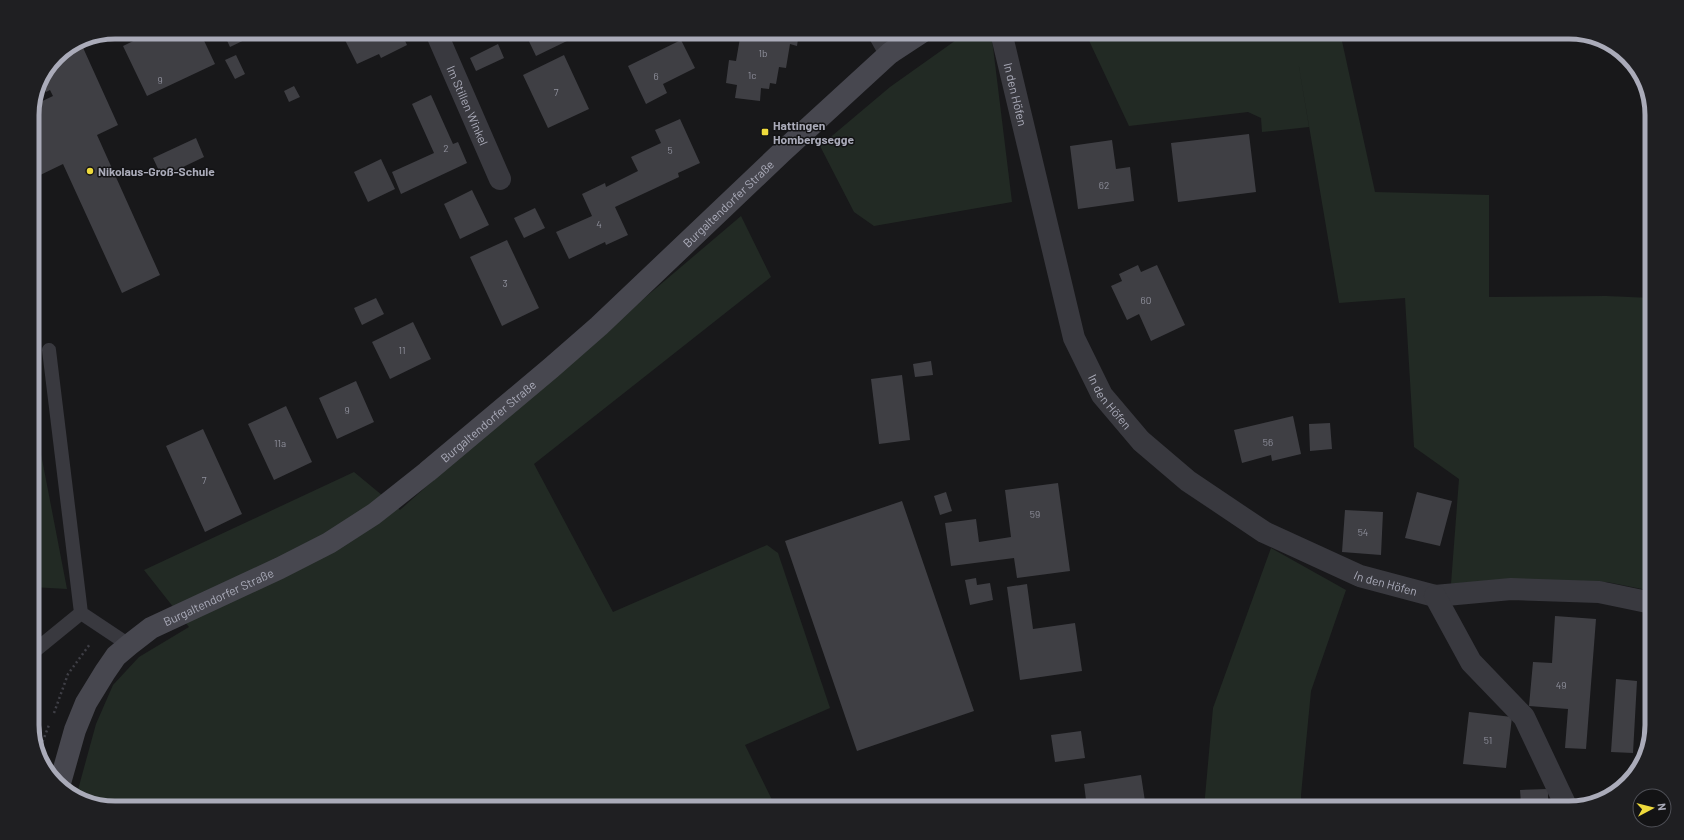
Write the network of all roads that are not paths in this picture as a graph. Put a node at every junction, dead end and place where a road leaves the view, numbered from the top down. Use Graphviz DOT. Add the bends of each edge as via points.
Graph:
graph roads {
  1 [pos="439,39"];
  2 [pos="882,39"];
  3 [pos="911,39"];
  4 [pos="1003,39"];
  5 [pos="890,53"];
  6 [pos="500,179"];
  7 [pos="49,350"];
  8 [pos="1435,596"];
  9 [pos="1645,602"];
  10 [pos="81,613"];
  11 [pos="129,645"];
  12 [pos="39,647"];
  13 [pos="61,778"];
  14 [pos="1564,801"];
  1 -- 6 [label="street, Im Stillen Winkel"];
  2 -- 5 [label="street"];
  3 -- 5 [label="main road, Burgaltendorfer Straße"];
  4 -- 8 [label="street, In den Höfen" via="1074,338 1102,395 1141,441 1188,481 1264,532 1360,576"];
  5 -- 11 [label="main road, Burgaltendorfer Straße" via="599,326 482,427 374,514 329,543 151,628"];
  7 -- 10 [label="lane"];
  8 -- 9 [label="street, In den Höfen" via="1518,589 1599,592"];
  8 -- 14 [label="street" via="1471,662 1524,717"];
  10 -- 11 [label="lane"];
  10 -- 12 [label="lane"];
  11 -- 13 [label="main road, Burgaltendorfer Straße" via="116,656 86,703 75,730"];
}
